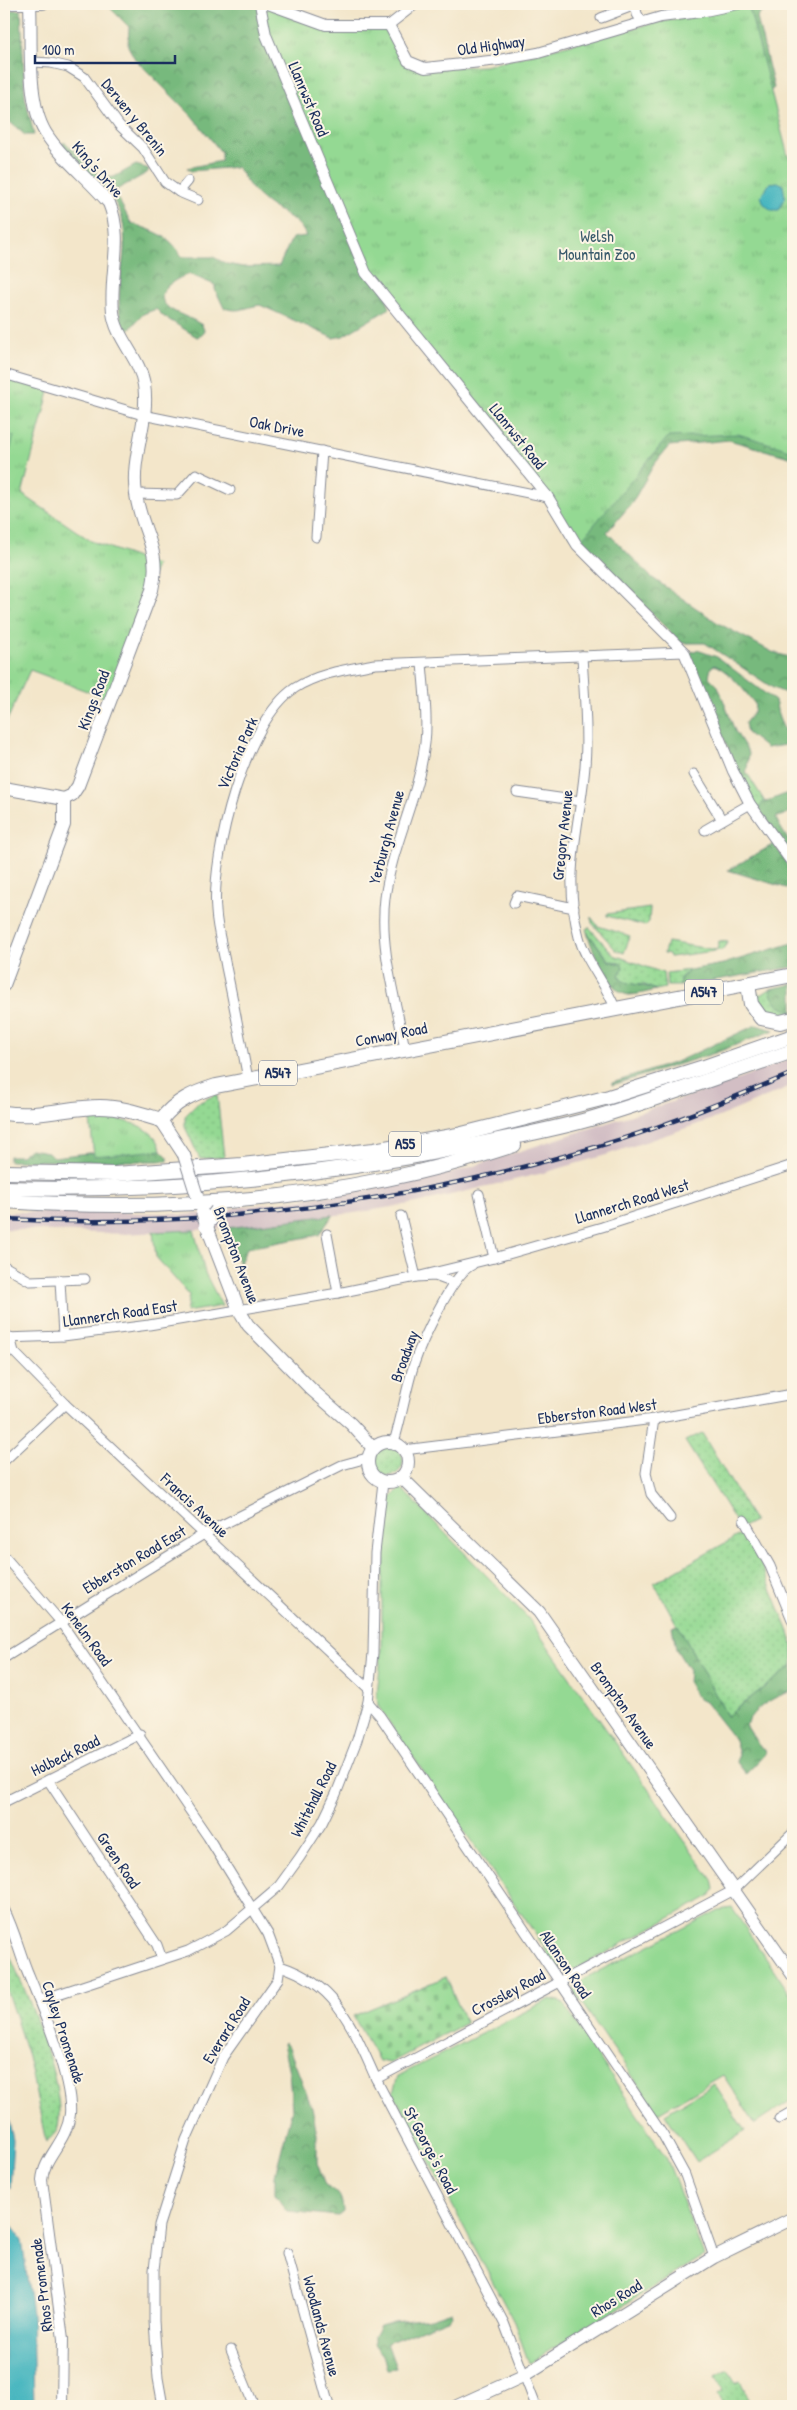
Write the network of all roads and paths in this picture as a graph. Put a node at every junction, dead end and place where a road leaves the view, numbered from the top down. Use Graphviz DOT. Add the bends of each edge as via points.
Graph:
graph roads {
  1 [pos="10,4"];
  2 [pos="34,4"];
  3 [pos="260,4"];
  4 [pos="268,4"];
  5 [pos="416,4"];
  6 [pos="635,4"];
  7 [pos="738,4"];
  8 [pos="601,18"];
  9 [pos="642,22"];
  10 [pos="389,25"];
  11 [pos="33,62"];
  12 [pos="188,181"];
  13 [pos="179,192"];
  14 [pos="198,200"];
  15 [pos="4,374"];
  16 [pos="143,415"];
  17 [pos="322,451"];
  18 [pos="230,490"];
  19 [pos="136,494"];
  20 [pos="548,497"];
  21 [pos="316,537"];
  22 [pos="684,652"];
  23 [pos="582,656"];
  24 [pos="422,663"];
  25 [pos="694,774"];
  26 [pos="4,788"];
  27 [pos="517,792"];
  28 [pos="64,799"];
  29 [pos="580,801"];
  30 [pos="750,804"];
  31 [pos="722,820"];
  32 [pos="705,830"];
  33 [pos="793,864"];
  34 [pos="514,903"];
  35 [pos="574,908"];
  36 [pos="793,975"];
  37 [pos="748,984"];
  38 [pos="4,985"];
  39 [pos="615,1008"];
  40 [pos="793,1019"];
  41 [pos="793,1036"];
  42 [pos="405,1049"];
  43 [pos="793,1051"];
  44 [pos="248,1079"];
  45 [pos="4,1113"];
  46 [pos="596,1118"];
  47 [pos="160,1120"];
  48 [pos="793,1165"];
  49 [pos="4,1172"];
  50 [pos="4,1188"];
  51 [pos="480,1194"];
  52 [pos="243,1199"];
  53 [pos="4,1201"];
  54 [pos="203,1213"];
  55 [pos="401,1216"];
  56 [pos="327,1234"];
  57 [pos="494,1258"];
  58 [pos="479,1262"];
  59 [pos="4,1266"];
  60 [pos="416,1277"];
  61 [pos="85,1279"];
  62 [pos="60,1280"];
  63 [pos="454,1283"];
  64 [pos="338,1293"];
  65 [pos="239,1310"];
  66 [pos="64,1336"];
  67 [pos="7,1338"];
  68 [pos="793,1394"];
  69 [pos="65,1404"];
  70 [pos="654,1420"];
  71 [pos="399,1446"];
  72 [pos="370,1453"];
  73 [pos="4,1461"];
  74 [pos="401,1477"];
  75 [pos="383,1482"];
  76 [pos="670,1518"];
  77 [pos="744,1520"];
  78 [pos="204,1534"];
  79 [pos="4,1556"];
  80 [pos="60,1621"];
  81 [pos="793,1622"];
  82 [pos="4,1658"];
  83 [pos="369,1689"];
  84 [pos="368,1702"];
  85 [pos="140,1734"];
  86 [pos="48,1780"];
  87 [pos="4,1802"];
  88 [pos="793,1834"];
  89 [pos="734,1890"];
  90 [pos="4,1910"];
  91 [pos="254,1910"];
  92 [pos="162,1959"];
  93 [pos="280,1966"];
  94 [pos="793,1976"];
  95 [pos="560,1982"];
  96 [pos="40,2000"];
  97 [pos="376,2079"];
  98 [pos="792,2113"];
  99 [pos="779,2119"];
  100 [pos="47,2163"];
  101 [pos="793,2218"];
  102 [pos="287,2253"];
  103 [pos="714,2257"];
  104 [pos="231,2350"];
  105 [pos="523,2376"];
  106 [pos="62,2406"];
  107 [pos="163,2406"];
  108 [pos="254,2406"];
  109 [pos="329,2406"];
  110 [pos="457,2406"];
  111 [pos="536,2406"];
  1 -- 2 [label="street"];
  2 -- 11 [label="main road, King's Drive"];
  3 -- 20 [label="street, Llanrwst Road" via="266,35 366,273"];
  4 -- 10 [label="street" via="326,25"];
  5 -- 10 [label="street"];
  6 -- 8 [label="street"];
  6 -- 9 [label="street"];
  7 -- 9 [label="street, Old Highway"];
  9 -- 10 [label="street, Old Highway" via="538,53 425,68 408,61"];
  11 -- 13 [label="street, Derwen y Brenin" via="68,67 84,77 119,125 143,148 160,176"];
  11 -- 16 [label="main road, King's Drive" via="35,108 46,133 109,203 114,215 117,241 113,314 142,374"];
  12 -- 13 [label="street"];
  13 -- 14 [label="street, Derwen y Brenin"];
  15 -- 16 [label="street, Oak Drive"];
  16 -- 17 [label="street, Oak Drive"];
  16 -- 19 [label="main road, Kings Road" via="136,458"];
  17 -- 20 [label="street, Oak Drive"];
  17 -- 21 [label="street"];
  18 -- 19 [label="street" via="196,474 177,495"];
  19 -- 28 [label="main road, Kings Road" via="153,548 155,577 152,590 78,786 72,795"];
  20 -- 22 [label="street, Llanrwst Road" via="577,545"];
  22 -- 23 [label="street, Victoria Park"];
  22 -- 30 [label="street, Llanrwst Road" via="733,772"];
  23 -- 24 [label="street, Victoria Park"];
  23 -- 29 [label="street, Gregory Avenue" via="585,767"];
  24 -- 42 [label="street, Yerburgh Avenue" via="425,744 389,875 384,920 385,944"];
  24 -- 44 [label="street, Victoria Park" via="375,664 338,671 295,688 263,726 250,753 225,819 215,884 216,913"];
  25 -- 31 [label="street"];
  26 -- 28 [label="main road"];
  27 -- 29 [label="street"];
  28 -- 38 [label="main road" via="64,825"];
  29 -- 35 [label="street, Gregory Avenue" via="571,867"];
  30 -- 31 [label="street"];
  30 -- 33 [label="street, Llanrwst Road"];
  31 -- 32 [label="street"];
  34 -- 35 [label="street" via="517,896"];
  35 -- 39 [label="street, Gregory Avenue" via="586,956"];
  36 -- 37 [label="main road, Conway Road / A547"];
  37 -- 39 [label="main road, Conway Road / A547"];
  37 -- 40 [label="main road" via="751,1004 761,1018 780,1022"];
  39 -- 42 [label="main road, Conway Road / A547"];
  41 -- 49 [label="main road, A55" via="609,1097 458,1135 232,1166 115,1174"];
  42 -- 44 [label="main road, Conway Road / A547"];
  43 -- 46 [label="main road, A55"];
  44 -- 47 [label="main road, Conway Road / A547" via="193,1094"];
  45 -- 47 [label="main road" via="49,1114 101,1107"];
  46 -- 50 [label="main road, A55" via="423,1156 324,1171 217,1183 80,1190"];
  46 -- 52 [label="main road" via="466,1161 352,1187"];
  47 -- 54 [label="main road, Brompton Avenue, bridge" via="184,1155"];
  48 -- 57 [label="street, Llannerch Road West"];
  51 -- 57 [label="street"];
  52 -- 54 [label="main road"];
  52 -- 54 [label="main road, bridge" via="217,1211"];
  53 -- 54 [label="main road"];
  54 -- 65 [label="main road, Brompton Avenue"];
  55 -- 60 [label="street"];
  56 -- 64 [label="street"];
  57 -- 58 [label="street, Llannerch Road West"];
  58 -- 60 [label="street, Llannerch Road West"];
  58 -- 63 [label="street, Llannerch Road West" via="466,1267"];
  59 -- 62 [label="street" via="30,1281"];
  60 -- 63 [label="street, Llannerch Road West" via="436,1276"];
  60 -- 64 [label="street, Llannerch Road West"];
  61 -- 62 [label="street"];
  62 -- 66 [label="street"];
  63 -- 71 [label="street, Broadway" via="414,1363"];
  64 -- 65 [label="street, Llannerch Road West"];
  65 -- 66 [label="street, Llannerch Road East"];
  65 -- 72 [label="main road, Brompton Avenue" via="248,1325 286,1365 351,1424"];
  66 -- 67 [label="street, Llannerch Road East"];
  67 -- 69 [label="street, Francis Avenue" via="14,1352"];
  68 -- 70 [label="street, Ebberston Road West"];
  69 -- 73 [label="street"];
  69 -- 78 [label="street, Francis Avenue"];
  70 -- 71 [label="street, Ebberston Road West"];
  70 -- 76 [label="street" via="646,1473 650,1494"];
  71 -- 72 [label="main road" via="384,1442"];
  71 -- 74 [label="main road" via="408,1466"];
  72 -- 75 [label="main road" via="370,1473"];
  72 -- 78 [label="street, Ebberston Road East"];
  74 -- 75 [label="main road"];
  74 -- 89 [label="main road, Brompton Avenue" via="538,1612"];
  75 -- 83 [label="street, Whitehall Road" via="375,1553 374,1637"];
  77 -- 81 [label="street" via="770,1566"];
  78 -- 80 [label="street, Ebberston Road East"];
  78 -- 83 [label="street, Francis Avenue"];
  79 -- 80 [label="street, Kenelm Road"];
  80 -- 82 [label="street, Ebberston Road East"];
  80 -- 85 [label="street, Kenelm Road"];
  83 -- 84 [label="street, Whitehall Road"];
  84 -- 91 [label="street, Whitehall Road" via="357,1740 322,1823 279,1886"];
  84 -- 95 [label="street, Allanson Road"];
  85 -- 86 [label="street, Holbeck Road"];
  85 -- 91 [label="street"];
  86 -- 87 [label="street, Holbeck Road"];
  86 -- 92 [label="street, Green Road" via="157,1945"];
  88 -- 89 [label="street, Crossley Road"];
  89 -- 94 [label="main road, Brompton Avenue"];
  89 -- 95 [label="street, Crossley Road"];
  90 -- 96 [label="street, Cayley Promenade"];
  91 -- 92 [label="street, Whitehall Road" via="212,1939"];
  91 -- 93 [label="street"];
  92 -- 96 [label="street, Whitehall Road"];
  93 -- 97 [label="street, St George's Road" via="300,1972 332,1999 361,2045"];
  93 -- 107 [label="street, Everard Road" via="278,1979 223,2057 186,2140 159,2225 154,2270 154,2321"];
  95 -- 97 [label="street, Crossley Road"];
  95 -- 103 [label="street, Allanson Road" via="663,2135 684,2176"];
  96 -- 100 [label="street, Cayley Promenade" via="59,2057 70,2113 61,2143"];
  97 -- 105 [label="street, St George's Road" via="504,2323"];
  98 -- 99 [label="street"];
  100 -- 106 [label="street, Rhos Promenade" via="42,2180 63,2339"];
  101 -- 103 [label="main road, Rhos Road"];
  102 -- 109 [label="street, Woodlands Avenue"];
  103 -- 105 [label="main road, Rhos Road"];
  104 -- 108 [label="street"];
  105 -- 110 [label="main road, Rhos Road"];
  105 -- 111 [label="street, St George's Road"];
}
